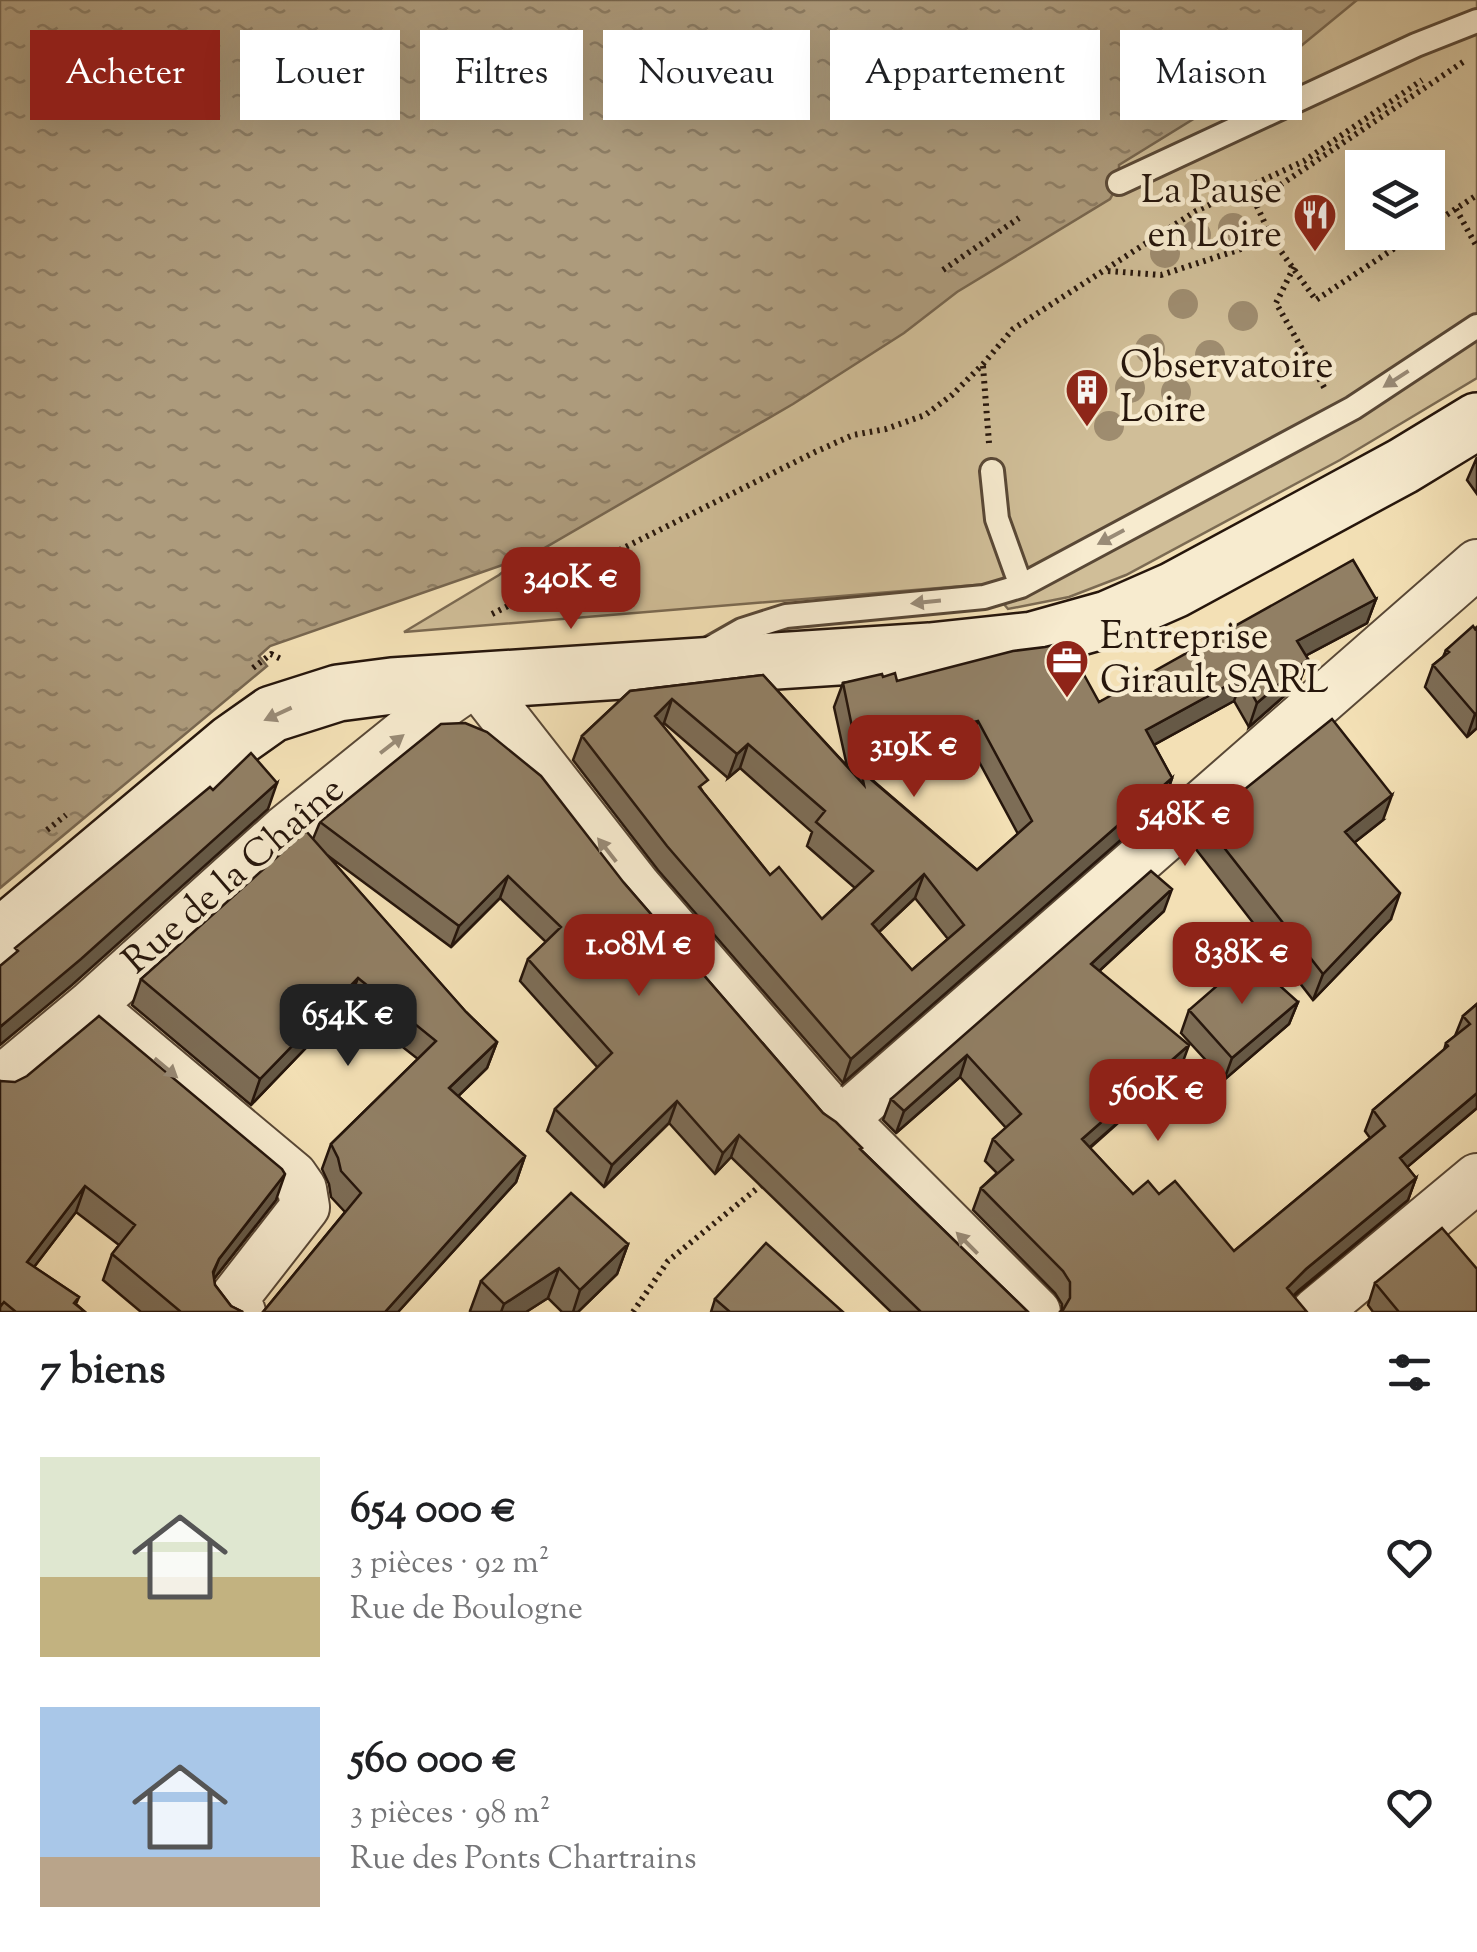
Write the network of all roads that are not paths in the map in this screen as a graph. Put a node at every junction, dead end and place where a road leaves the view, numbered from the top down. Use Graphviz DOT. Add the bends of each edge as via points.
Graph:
graph roads {
  1 [pos="1477,21"];
  2 [pos="1119,182"];
  3 [pos="1477,326"];
  4 [pos="1477,421"];
  5 [pos="992,471"];
  6 [pos="1477,564"];
  7 [pos="1021,586"];
  8 [pos="671,668"];
  9 [pos="476,681"];
  10 [pos="0,937"];
  11 [pos="90,1006"];
  12 [pos="0,1081"];
  13 [pos="843,1119"];
  14 [pos="1477,1178"];
  15 [pos="241,1312"];
  16 [pos="1036,1312"];
  17 [pos="1316,1312"];
  1 -- 2 [label="lane"];
  3 -- 7 [label="lane, one-way" via="1352,408"];
  4 -- 8 [label="main road" via="1174,590 1108,619 1033,640"];
  5 -- 7 [label="lane" via="997,519"];
  6 -- 13 [label="street"];
  7 -- 8 [label="lane, one-way" via="984,597 786,616 742,630"];
  8 -- 9 [label="main road"];
  9 -- 10 [label="main road, one-way" via="338,693 272,714"];
  11 -- 9 [label="street, Rue de la Chaîne, one-way" via="284,830"];
  13 -- 9 [label="street, one-way" via="637,887"];
  11 -- 12 [label="street, Rue de la Chaîne"];
  11 -- 15 [label="street, one-way" via="302,1189 305,1208 231,1302"];
  16 -- 13 [label="street, one-way"];
  14 -- 17 [label="street"];
}
